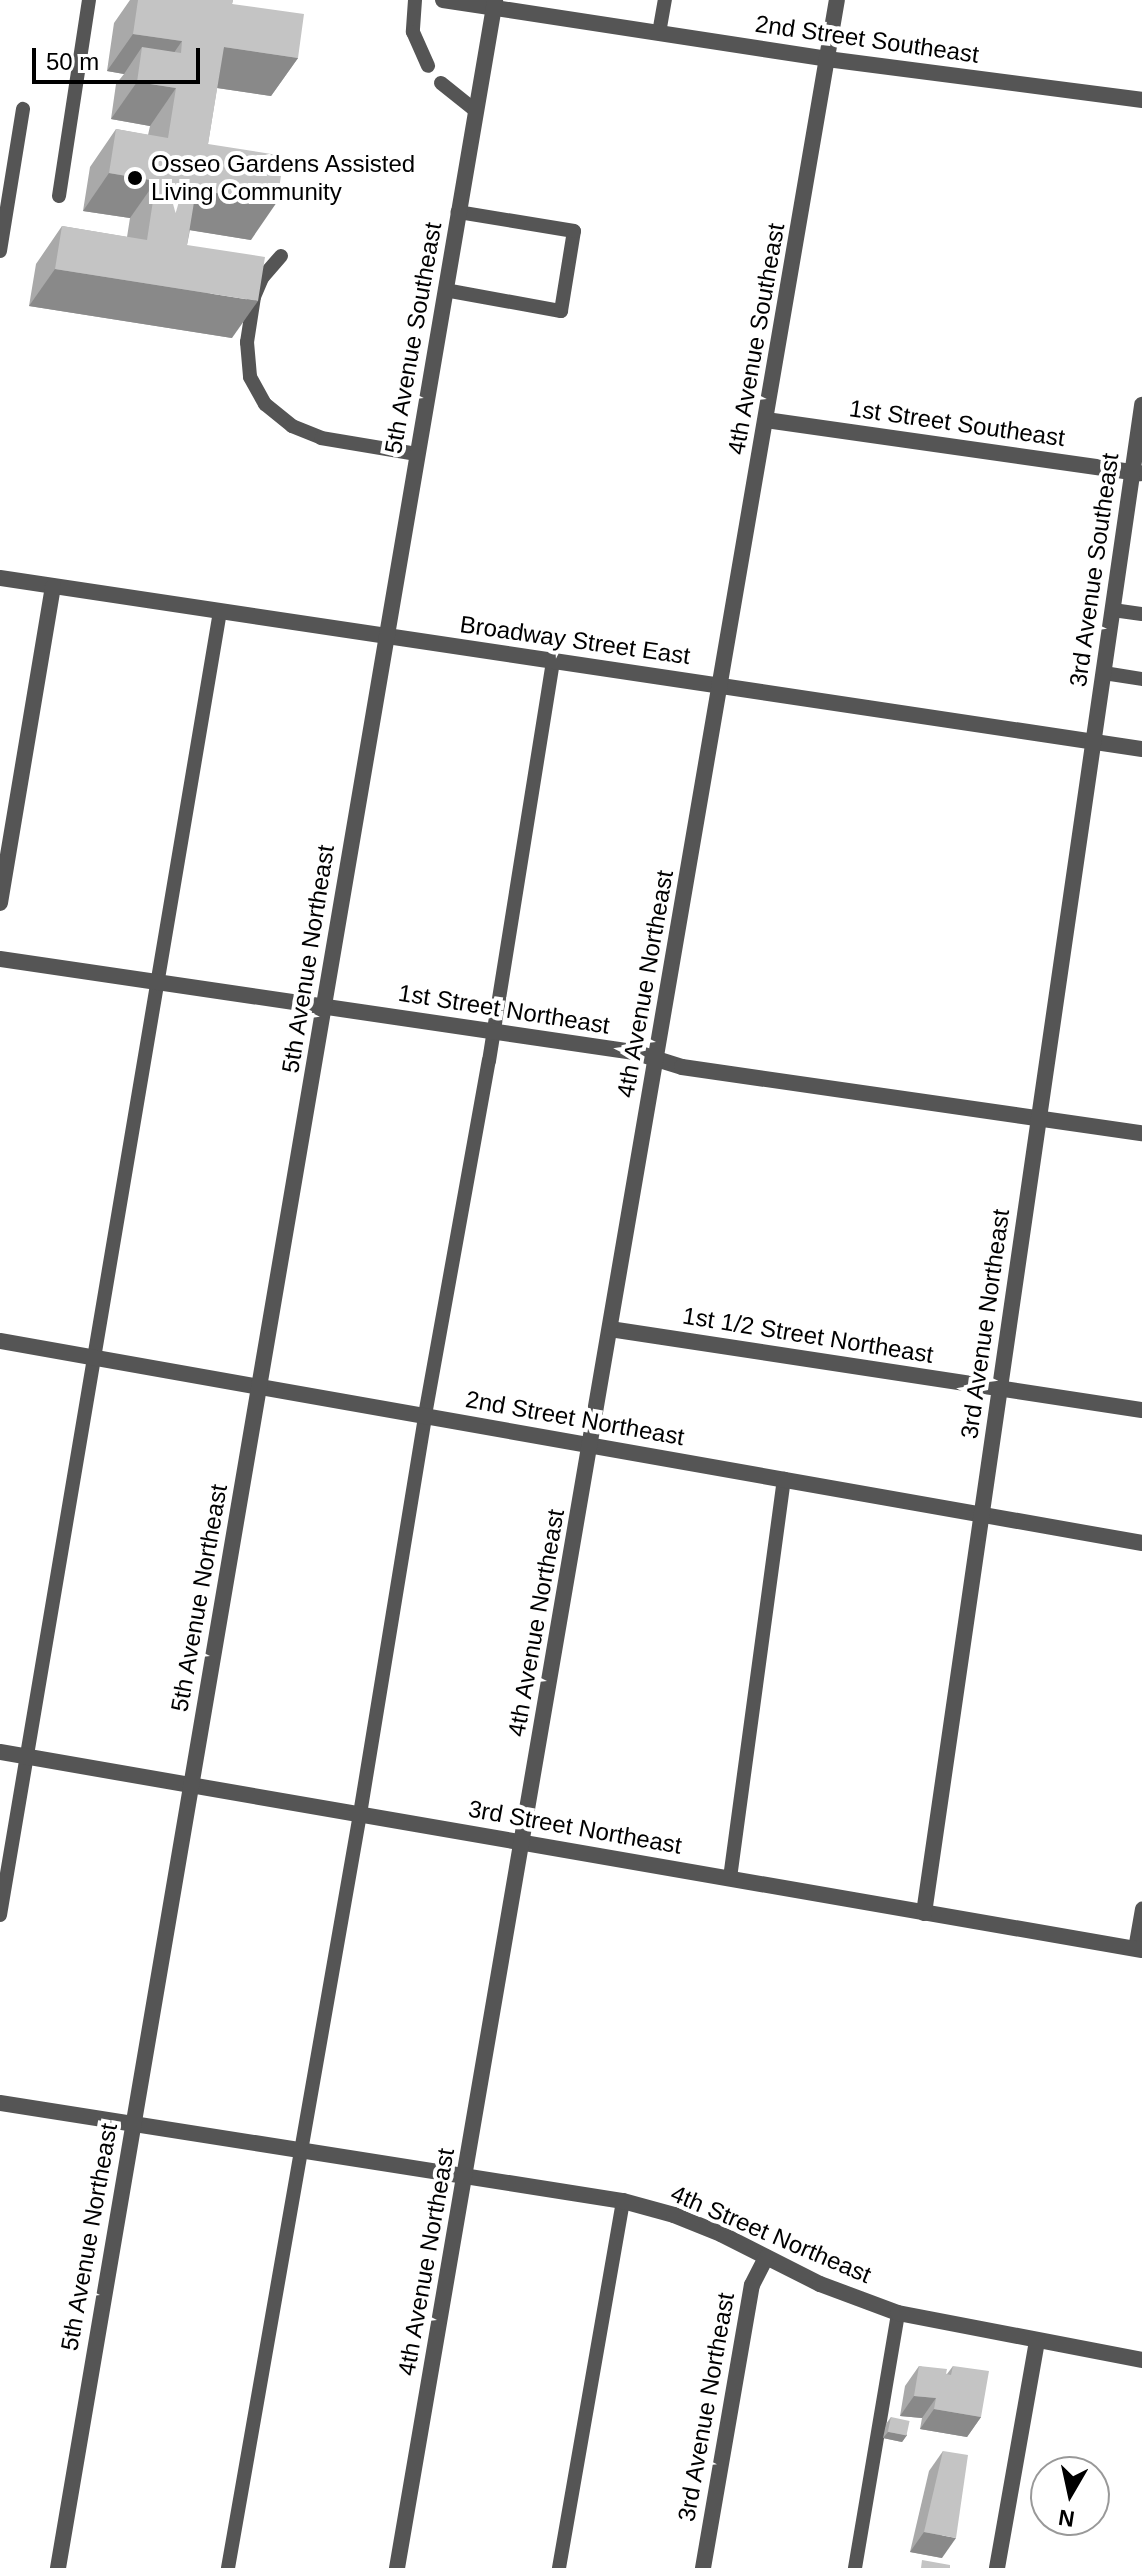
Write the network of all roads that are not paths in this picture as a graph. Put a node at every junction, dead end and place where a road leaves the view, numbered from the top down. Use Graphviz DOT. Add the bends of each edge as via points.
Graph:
graph roads {
  1 [pos="89,0"];
  2 [pos="415,0"];
  3 [pos="443,0"];
  4 [pos="665,0"];
  5 [pos="837,0"];
  6 [pos="495,3"];
  7 [pos="659,33"];
  8 [pos="827,59"];
  9 [pos="428,66"];
  10 [pos="441,83"];
  11 [pos="1142,100"];
  12 [pos="23,109"];
  13 [pos="476,111"];
  14 [pos="5,186"];
  15 [pos="59,196"];
  16 [pos="458,212"];
  17 [pos="0,251"];
  18 [pos="281,256"];
  19 [pos="445,290"];
  20 [pos="1142,405"];
  21 [pos="766,420"];
  22 [pos="417,454"];
  23 [pos="1137,473"];
  24 [pos="0,578"];
  25 [pos="53,586"];
  26 [pos="1113,610"];
  27 [pos="220,611"];
  28 [pos="1142,614"];
  29 [pos="386,636"];
  30 [pos="553,661"];
  31 [pos="1104,673"];
  32 [pos="1142,679"];
  33 [pos="722,686"];
  34 [pos="1094,742"];
  35 [pos="1142,749"];
  36 [pos="0,903"];
  37 [pos="0,959"];
  38 [pos="158,982"];
  39 [pos="324,1006"];
  40 [pos="493,1032"];
  41 [pos="656,1060"];
  42 [pos="1039,1119"];
  43 [pos="1142,1133"];
  44 [pos="610,1329"];
  45 [pos="0,1341"];
  46 [pos="94,1358"];
  47 [pos="260,1387"];
  48 [pos="1000,1388"];
  49 [pos="1142,1410"];
  50 [pos="425,1415"];
  51 [pos="591,1445"];
  52 [pos="784,1479"];
  53 [pos="982,1515"];
  54 [pos="1142,1543"];
  55 [pos="0,1752"];
  56 [pos="29,1757"];
  57 [pos="191,1785"];
  58 [pos="360,1814"];
  59 [pos="522,1841"];
  60 [pos="730,1878"];
  61 [pos="1142,1909"];
  62 [pos="924,1913"];
  63 [pos="0,1915"];
  64 [pos="1138,1949"];
  65 [pos="0,2103"];
  66 [pos="133,2123"];
  67 [pos="300,2149"];
  68 [pos="464,2175"];
  69 [pos="623,2201"];
  70 [pos="766,2257"];
  71 [pos="898,2313"];
  72 [pos="1037,2342"];
  73 [pos="1142,2360"];
  74 [pos="58,2568"];
  75 [pos="228,2568"];
  76 [pos="397,2568"];
  77 [pos="559,2568"];
  78 [pos="703,2568"];
  79 [pos="855,2568"];
  80 [pos="997,2568"];
  1 -- 15 [label="lane"];
  2 -- 9 [label="lane" via="413,32"];
  3 -- 6 [label="street, 2nd Street Southeast"];
  4 -- 7 [label="lane"];
  5 -- 8 [label="street, 4th Avenue Southeast"];
  6 -- 7 [label="street, 2nd Street Southeast"];
  6 -- 13 [label="street, 5th Avenue Southeast"];
  7 -- 8 [label="street, 2nd Street Southeast"];
  8 -- 11 [label="street, 2nd Street Southeast"];
  8 -- 21 [label="street, 4th Avenue Southeast"];
  10 -- 13 [label="lane"];
  12 -- 14 [label="lane"];
  13 -- 16 [label="street, 5th Avenue Southeast"];
  14 -- 17 [label="lane"];
  16 -- 19 [label="street, 5th Avenue Southeast"];
  16 -- 19 [label="lane" via="574,231 561,311"];
  18 -- 22 [label="lane" via="254,297 247,342 250,377 265,404 292,426 321,438"];
  19 -- 22 [label="street, 5th Avenue Southeast"];
  20 -- 23 [label="street, 3rd Avenue Southeast"];
  21 -- 23 [label="street, 1st Street Southeast"];
  21 -- 33 [label="street, 4th Avenue Southeast"];
  22 -- 29 [label="street, 5th Avenue Southeast"];
  23 -- 26 [label="street, 3rd Avenue Southeast"];
  24 -- 25 [label="street, Broadway Street East"];
  25 -- 27 [label="street, Broadway Street East"];
  25 -- 36 [label="street"];
  26 -- 28 [label="lane"];
  26 -- 31 [label="street, 3rd Avenue Southeast"];
  27 -- 29 [label="street, Broadway Street East"];
  27 -- 38 [label="lane"];
  29 -- 30 [label="street, Broadway Street East"];
  29 -- 39 [label="street, 5th Avenue Northeast"];
  30 -- 33 [label="street, Broadway Street East"];
  30 -- 40 [label="lane"];
  31 -- 32 [label="lane"];
  31 -- 34 [label="street, 3rd Avenue Southeast"];
  33 -- 34 [label="street, Broadway Street East"];
  33 -- 41 [label="street, 4th Avenue Northeast"];
  34 -- 35 [label="street, Broadway Street East"];
  34 -- 42 [label="street, 3rd Avenue Northeast"];
  37 -- 38 [label="street, 1st Street Northeast"];
  38 -- 39 [label="street, 1st Street Northeast"];
  38 -- 46 [label="lane"];
  39 -- 40 [label="street, 1st Street Northeast"];
  39 -- 47 [label="street, 5th Avenue Northeast"];
  40 -- 41 [label="street, 1st Street Northeast" via="634,1052"];
  40 -- 50 [label="lane"];
  41 -- 42 [label="street, 1st Street Northeast"];
  41 -- 44 [label="street, 4th Avenue Northeast"];
  42 -- 43 [label="street, 1st Street Northeast"];
  42 -- 48 [label="street, 3rd Avenue Northeast"];
  44 -- 48 [label="street, 1st 1/2 Street Northeast"];
  44 -- 51 [label="street, 4th Avenue Northeast"];
  45 -- 46 [label="street, 2nd Street Northeast"];
  46 -- 47 [label="street, 2nd Street Northeast"];
  46 -- 56 [label="lane"];
  47 -- 50 [label="street, 2nd Street Northeast"];
  47 -- 57 [label="street, 5th Avenue Northeast"];
  48 -- 49 [label="street, 1st 1/2 Street Northeast"];
  48 -- 53 [label="street, 3rd Avenue Northeast"];
  50 -- 51 [label="street, 2nd Street Northeast"];
  50 -- 58 [label="lane"];
  51 -- 52 [label="street, 2nd Street Northeast"];
  51 -- 59 [label="street, 4th Avenue Northeast"];
  52 -- 53 [label="street, 2nd Street Northeast"];
  52 -- 60 [label="lane"];
  53 -- 54 [label="street, 2nd Street Northeast"];
  53 -- 62 [label="street, 3rd Avenue Northeast"];
  55 -- 56 [label="street, 3rd Street Northeast"];
  56 -- 57 [label="street, 3rd Street Northeast"];
  56 -- 63 [label="lane"];
  57 -- 58 [label="street, 3rd Street Northeast"];
  57 -- 66 [label="street, 5th Avenue Northeast"];
  58 -- 59 [label="street, 3rd Street Northeast"];
  58 -- 67 [label="lane"];
  59 -- 60 [label="street, 3rd Street Northeast"];
  59 -- 68 [label="street, 4th Avenue Northeast"];
  60 -- 62 [label="street, 3rd Street Northeast"];
  61 -- 64 [label="lane"];
  62 -- 64 [label="street, 3rd Street Northeast"];
  65 -- 66 [label="street, 4th Street Northeast"];
  66 -- 67 [label="street, 4th Street Northeast"];
  66 -- 74 [label="street, 5th Avenue Northeast"];
  67 -- 68 [label="street, 4th Street Northeast"];
  67 -- 75 [label="lane"];
  68 -- 69 [label="street, 4th Street Northeast"];
  68 -- 76 [label="street, 4th Avenue Northeast"];
  69 -- 70 [label="street, 4th Street Northeast" via="674,2215"];
  69 -- 77 [label="lane"];
  70 -- 71 [label="street, 4th Street Northeast"];
  70 -- 78 [label="street, 3rd Avenue Northeast" via="752,2285"];
  71 -- 72 [label="street, 4th Street Northeast"];
  71 -- 79 [label="lane"];
  72 -- 73 [label="street, 4th Street Northeast"];
  72 -- 80 [label="street"];
}
